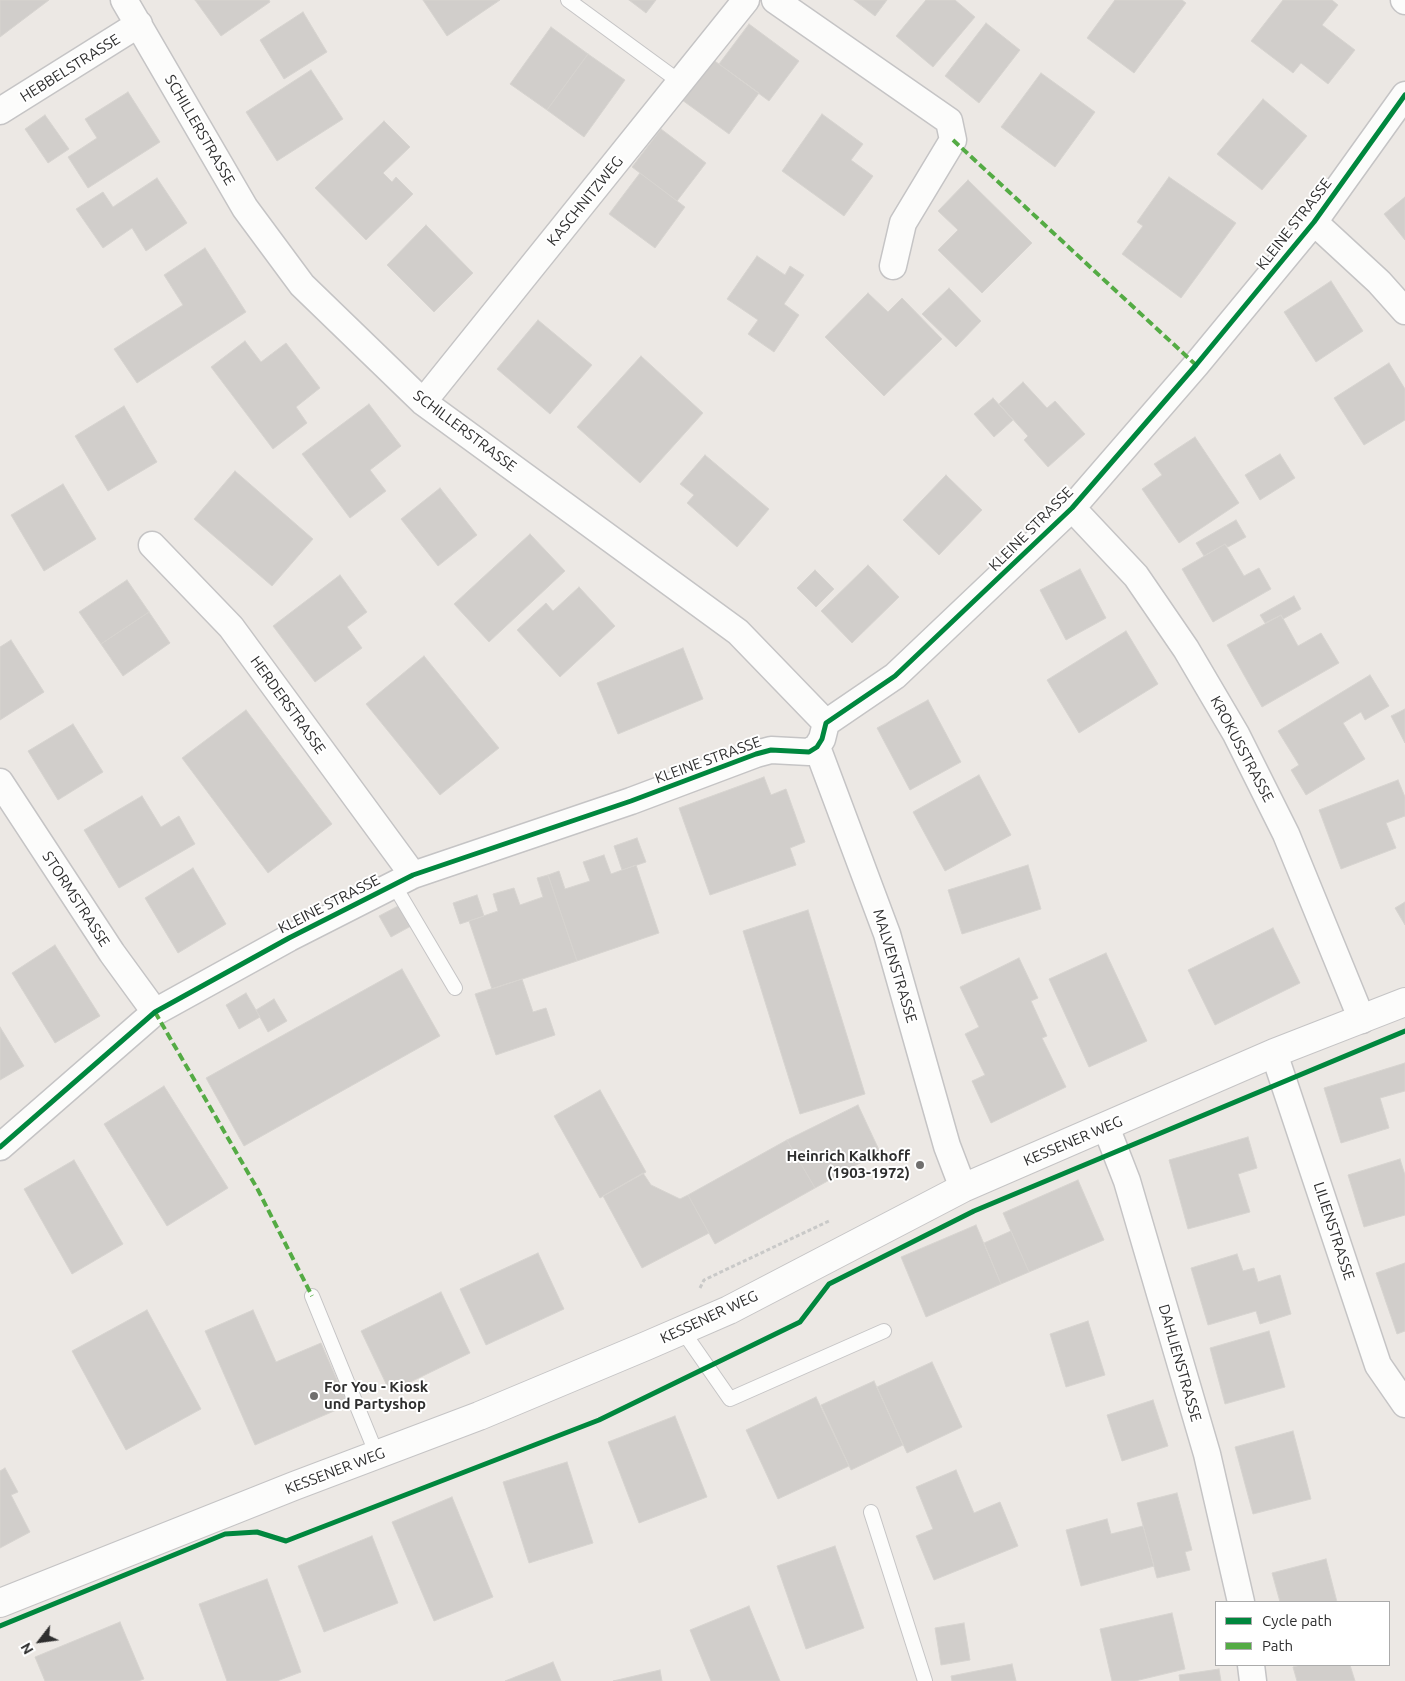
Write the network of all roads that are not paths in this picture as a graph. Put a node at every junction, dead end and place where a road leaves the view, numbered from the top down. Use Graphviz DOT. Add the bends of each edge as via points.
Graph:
graph roads {
  1 [pos="124,0"];
  2 [pos="568,0"];
  3 [pos="746,0"];
  4 [pos="775,0"];
  5 [pos="139,24"];
  6 [pos="680,82"];
  7 [pos="1405,95"];
  8 [pos="0,111"];
  9 [pos="1314,222"];
  10 [pos="893,266"];
  11 [pos="1405,311"];
  12 [pos="423,402"];
  13 [pos="1072,508"];
  14 [pos="152,545"];
  15 [pos="826,723"];
  16 [pos="817,747"];
  17 [pos="0,782"];
  18 [pos="403,880"];
  19 [pos="455,988"];
  20 [pos="1405,1002"];
  21 [pos="155,1012"];
  22 [pos="1362,1020"];
  23 [pos="1274,1053"];
  24 [pos="1106,1126"];
  25 [pos="0,1147"];
  26 [pos="963,1188"];
  27 [pos="312,1296"];
  28 [pos="682,1330"];
  29 [pos="884,1331"];
  30 [pos="1405,1404"];
  31 [pos="377,1454"];
  32 [pos="871,1512"];
  33 [pos="1241,1601"];
  34 [pos="0,1603"];
  35 [pos="1251,1666"];
  36 [pos="925,1681"];
  37 [pos="1253,1681"];
  1 -- 5 [label="street, SCHILLERSTRASSE"];
  2 -- 6 [label="lane"];
  3 -- 6 [label="street, KASCHNITZWEG"];
  4 -- 10 [label="street" via="949,121 953,140 903,223"];
  5 -- 8 [label="street, HEBBELSTRASSE"];
  5 -- 12 [label="street, SCHILLERSTRASSE" via="245,208 302,286"];
  6 -- 12 [label="street, KASCHNITZWEG"];
  7 -- 9 [label="street, KLEINE STRASSE"];
  9 -- 11 [label="street" via="1380,282"];
  9 -- 13 [label="street, KLEINE STRASSE"];
  12 -- 15 [label="street, SCHILLERSTRASSE" via="738,632"];
  13 -- 15 [label="street, KLEINE STRASSE" via="895,676"];
  13 -- 22 [label="street, KROKUSSTRASSE" via="1136,576 1186,649 1236,734 1286,834"];
  14 -- 18 [label="street, HERDERSTRASSE" via="231,627"];
  15 -- 16 [label="street"];
  16 -- 18 [label="street, KLEINE STRASSE" via="809,752 771,750 756,754"];
  16 -- 26 [label="street, MALVENSTRASSE" via="887,934 947,1146"];
  17 -- 21 [label="street, STORMSTRASSE" via="112,953"];
  18 -- 19 [label="lane"];
  18 -- 21 [label="street, KLEINE STRASSE"];
  20 -- 22 [label="street, KESSENER WEG"];
  21 -- 25 [label="street, KLEINE STRASSE"];
  22 -- 23 [label="street, KESSENER WEG"];
  23 -- 24 [label="street, KESSENER WEG"];
  23 -- 30 [label="street, LILIENSTRASSE" via="1378,1365"];
  24 -- 26 [label="street, KESSENER WEG"];
  24 -- 33 [label="street, DAHLIENSTRASSE" via="1127,1181 1207,1454"];
  26 -- 28 [label="street, KESSENER WEG" via="729,1310"];
  27 -- 31 [label="lane"];
  28 -- 29 [label="lane" via="730,1399"];
  28 -- 31 [label="street, KESSENER WEG" via="479,1416"];
  31 -- 34 [label="street, KESSENER WEG"];
  32 -- 36 [label="lane"];
  35 -- 37 [label="street"];
}
